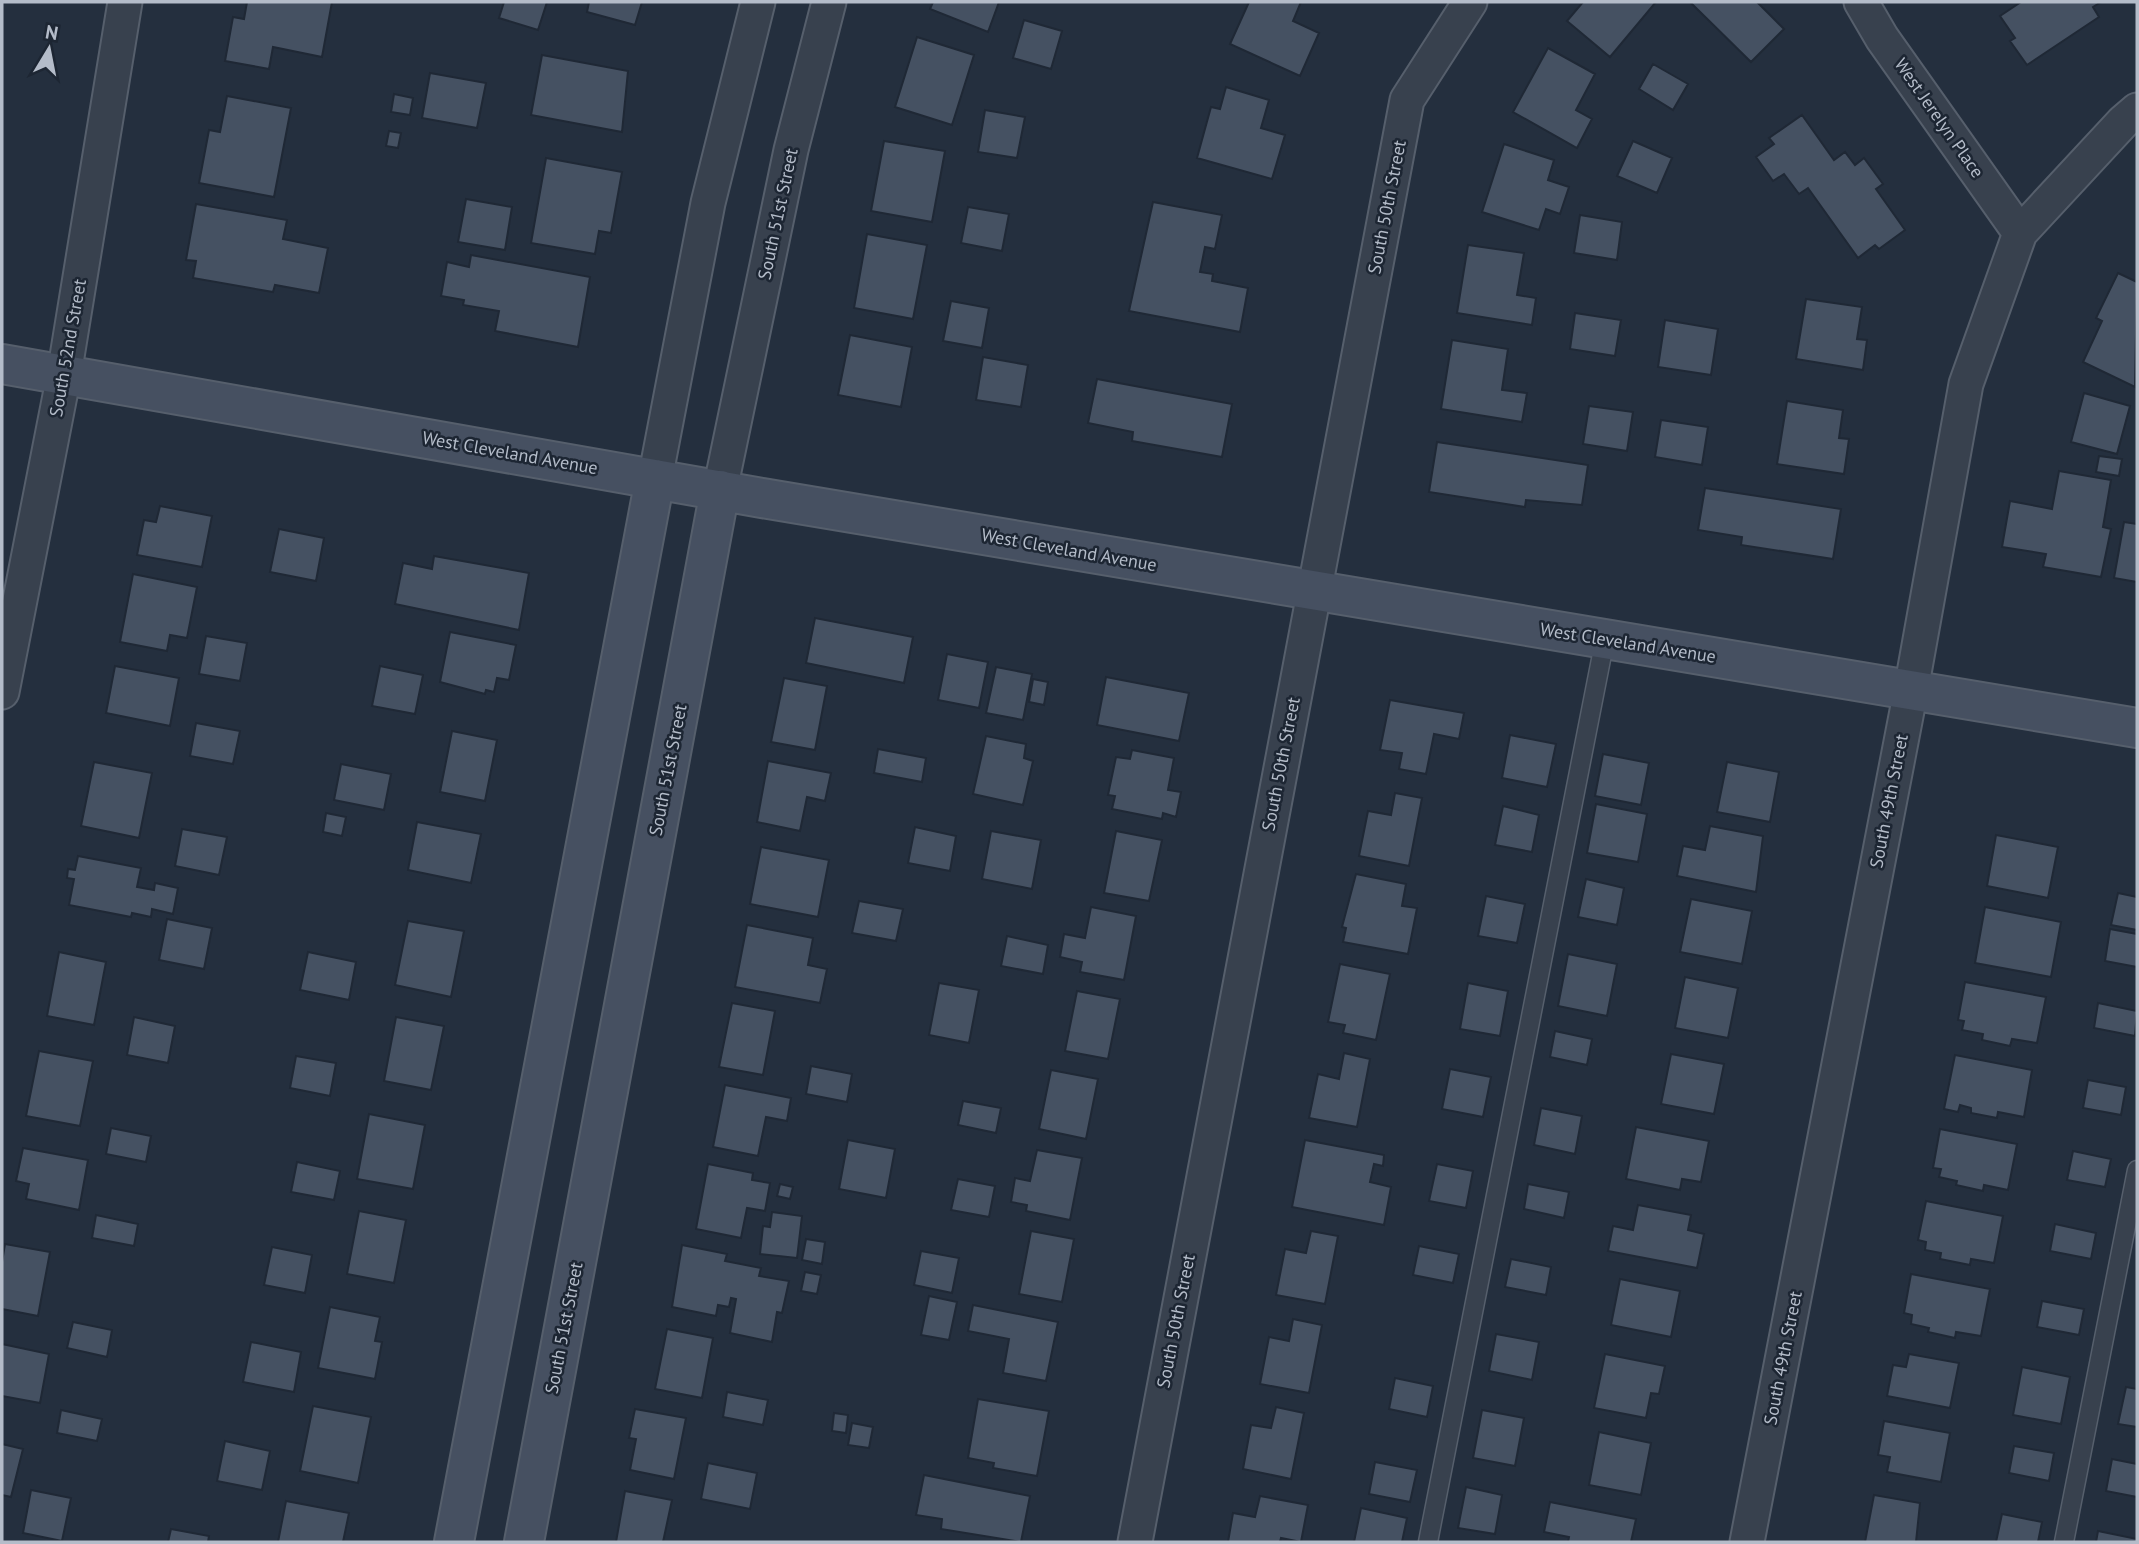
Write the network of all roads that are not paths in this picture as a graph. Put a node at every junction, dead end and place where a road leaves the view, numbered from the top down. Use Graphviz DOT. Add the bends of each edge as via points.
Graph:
graph roads {
  1 [pos="125,2"];
  2 [pos="758,2"];
  3 [pos="829,2"];
  4 [pos="1470,2"];
  5 [pos="1861,2"];
  6 [pos="2137,110"];
  7 [pos="2020,233"];
  8 [pos="2,364"];
  9 [pos="64,375"];
  10 [pos="655,479"];
  11 [pos="720,490"];
  12 [pos="1313,591"];
  13 [pos="1605,639"];
  14 [pos="1911,690"];
  15 [pos="2,692"];
  16 [pos="2137,728"];
  17 [pos="2137,1170"];
  18 [pos="454,1542"];
  19 [pos="524,1542"];
  20 [pos="1135,1542"];
  21 [pos="1428,1542"];
  22 [pos="1747,1542"];
  23 [pos="2064,1542"];
  1 -- 9 [label="street, South 52nd Street"];
  2 -- 10 [label="street" via="708,203"];
  3 -- 11 [label="street, South 51st Street" via="791,150"];
  4 -- 12 [label="street, South 50th Street" via="1407,100"];
  5 -- 7 [label="street, West Jerelyn Place"];
  6 -- 7 [label="street, South 49th Street"];
  7 -- 14 [label="street, South 49th Street" via="1966,384"];
  8 -- 9 [label="street, West Cleveland Avenue"];
  9 -- 10 [label="street, West Cleveland Avenue"];
  9 -- 15 [label="street, South 52nd Street"];
  10 -- 11 [label="street, West Cleveland Avenue"];
  10 -- 18 [label="street"];
  11 -- 12 [label="street, West Cleveland Avenue"];
  11 -- 19 [label="street, South 51st Street"];
  12 -- 13 [label="street, West Cleveland Avenue"];
  12 -- 20 [label="street, South 50th Street"];
  13 -- 14 [label="street, West Cleveland Avenue"];
  13 -- 21 [label="lane"];
  14 -- 16 [label="street, West Cleveland Avenue"];
  14 -- 22 [label="street, South 49th Street"];
  17 -- 23 [label="lane"];
}
